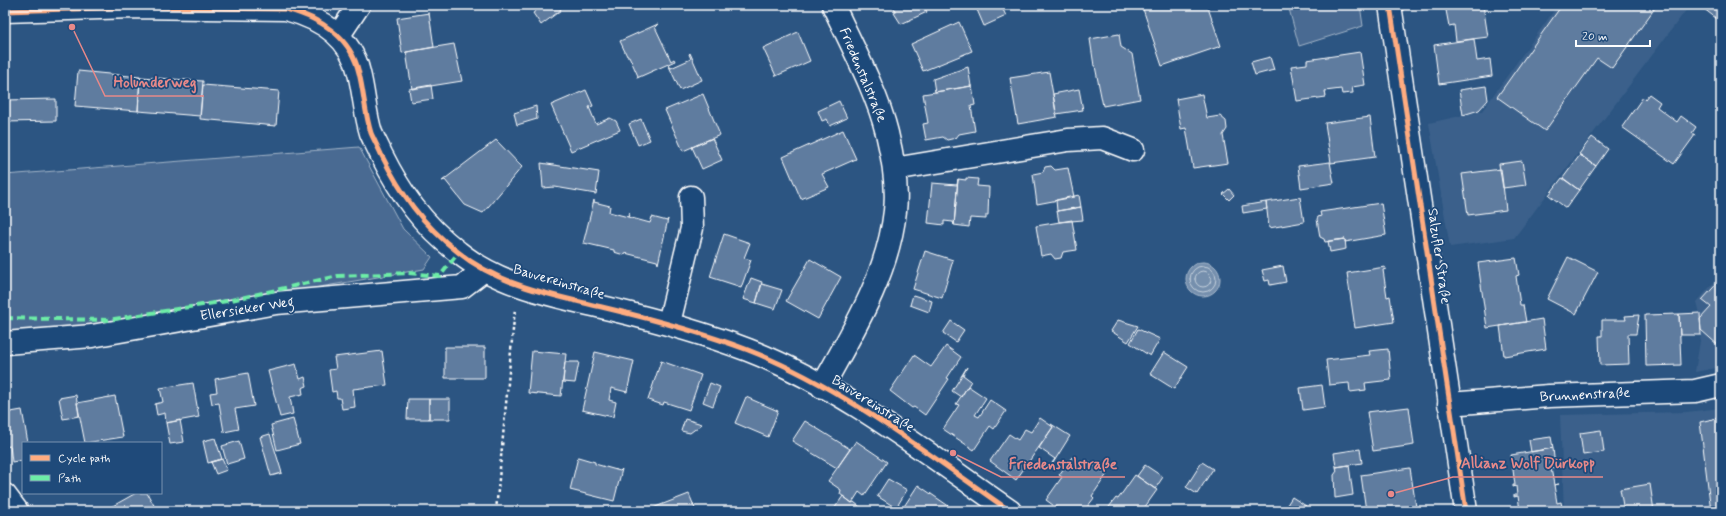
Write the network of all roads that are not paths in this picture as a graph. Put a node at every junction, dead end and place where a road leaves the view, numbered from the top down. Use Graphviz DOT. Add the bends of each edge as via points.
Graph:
graph roads {
  1 [pos="359,5"];
  2 [pos="833,5"];
  3 [pos="1390,5"];
  4 [pos="132,6"];
  5 [pos="5,11"];
  6 [pos="339,35"];
  7 [pos="1133,150"];
  8 [pos="894,169"];
  9 [pos="692,197"];
  10 [pos="484,270"];
  11 [pos="669,323"];
  12 [pos="5,344"];
  13 [pos="1721,385"];
  14 [pos="822,387"];
  15 [pos="1449,404"];
  16 [pos="5,495"];
  17 [pos="17,511"];
  18 [pos="1010,511"];
  19 [pos="1466,511"];
  1 -- 6 [label="street"];
  2 -- 8 [label="street, Friedenstalstraße" via="874,95 887,132"];
  3 -- 15 [label="street, Salzufler Straße"];
  4 -- 5 [label="street, Bauvereinstraße"];
  4 -- 6 [label="street, Bauvereinstraße" via="286,9 306,14"];
  6 -- 10 [label="street, Bauvereinstraße" via="350,50 359,70 371,133 408,202 458,253"];
  7 -- 8 [label="street" via="1102,138 1068,140"];
  8 -- 14 [label="street, Friedenstalstraße" via="895,210 883,265 874,288"];
  9 -- 11 [label="street" via="692,228"];
  10 -- 11 [label="street, Bauvereinstraße" via="518,286"];
  10 -- 12 [label="street, Ellersieker Weg" via="462,287 276,303 92,336"];
  11 -- 14 [label="street, Bauvereinstraße" via="779,363"];
  13 -- 15 [label="street, Brunnenstraße" via="1695,390 1549,396"];
  14 -- 18 [label="street, Bauvereinstraße" via="879,420"];
  15 -- 19 [label="street, Salzufler Straße"];
  16 -- 17 [label="street"];
}
